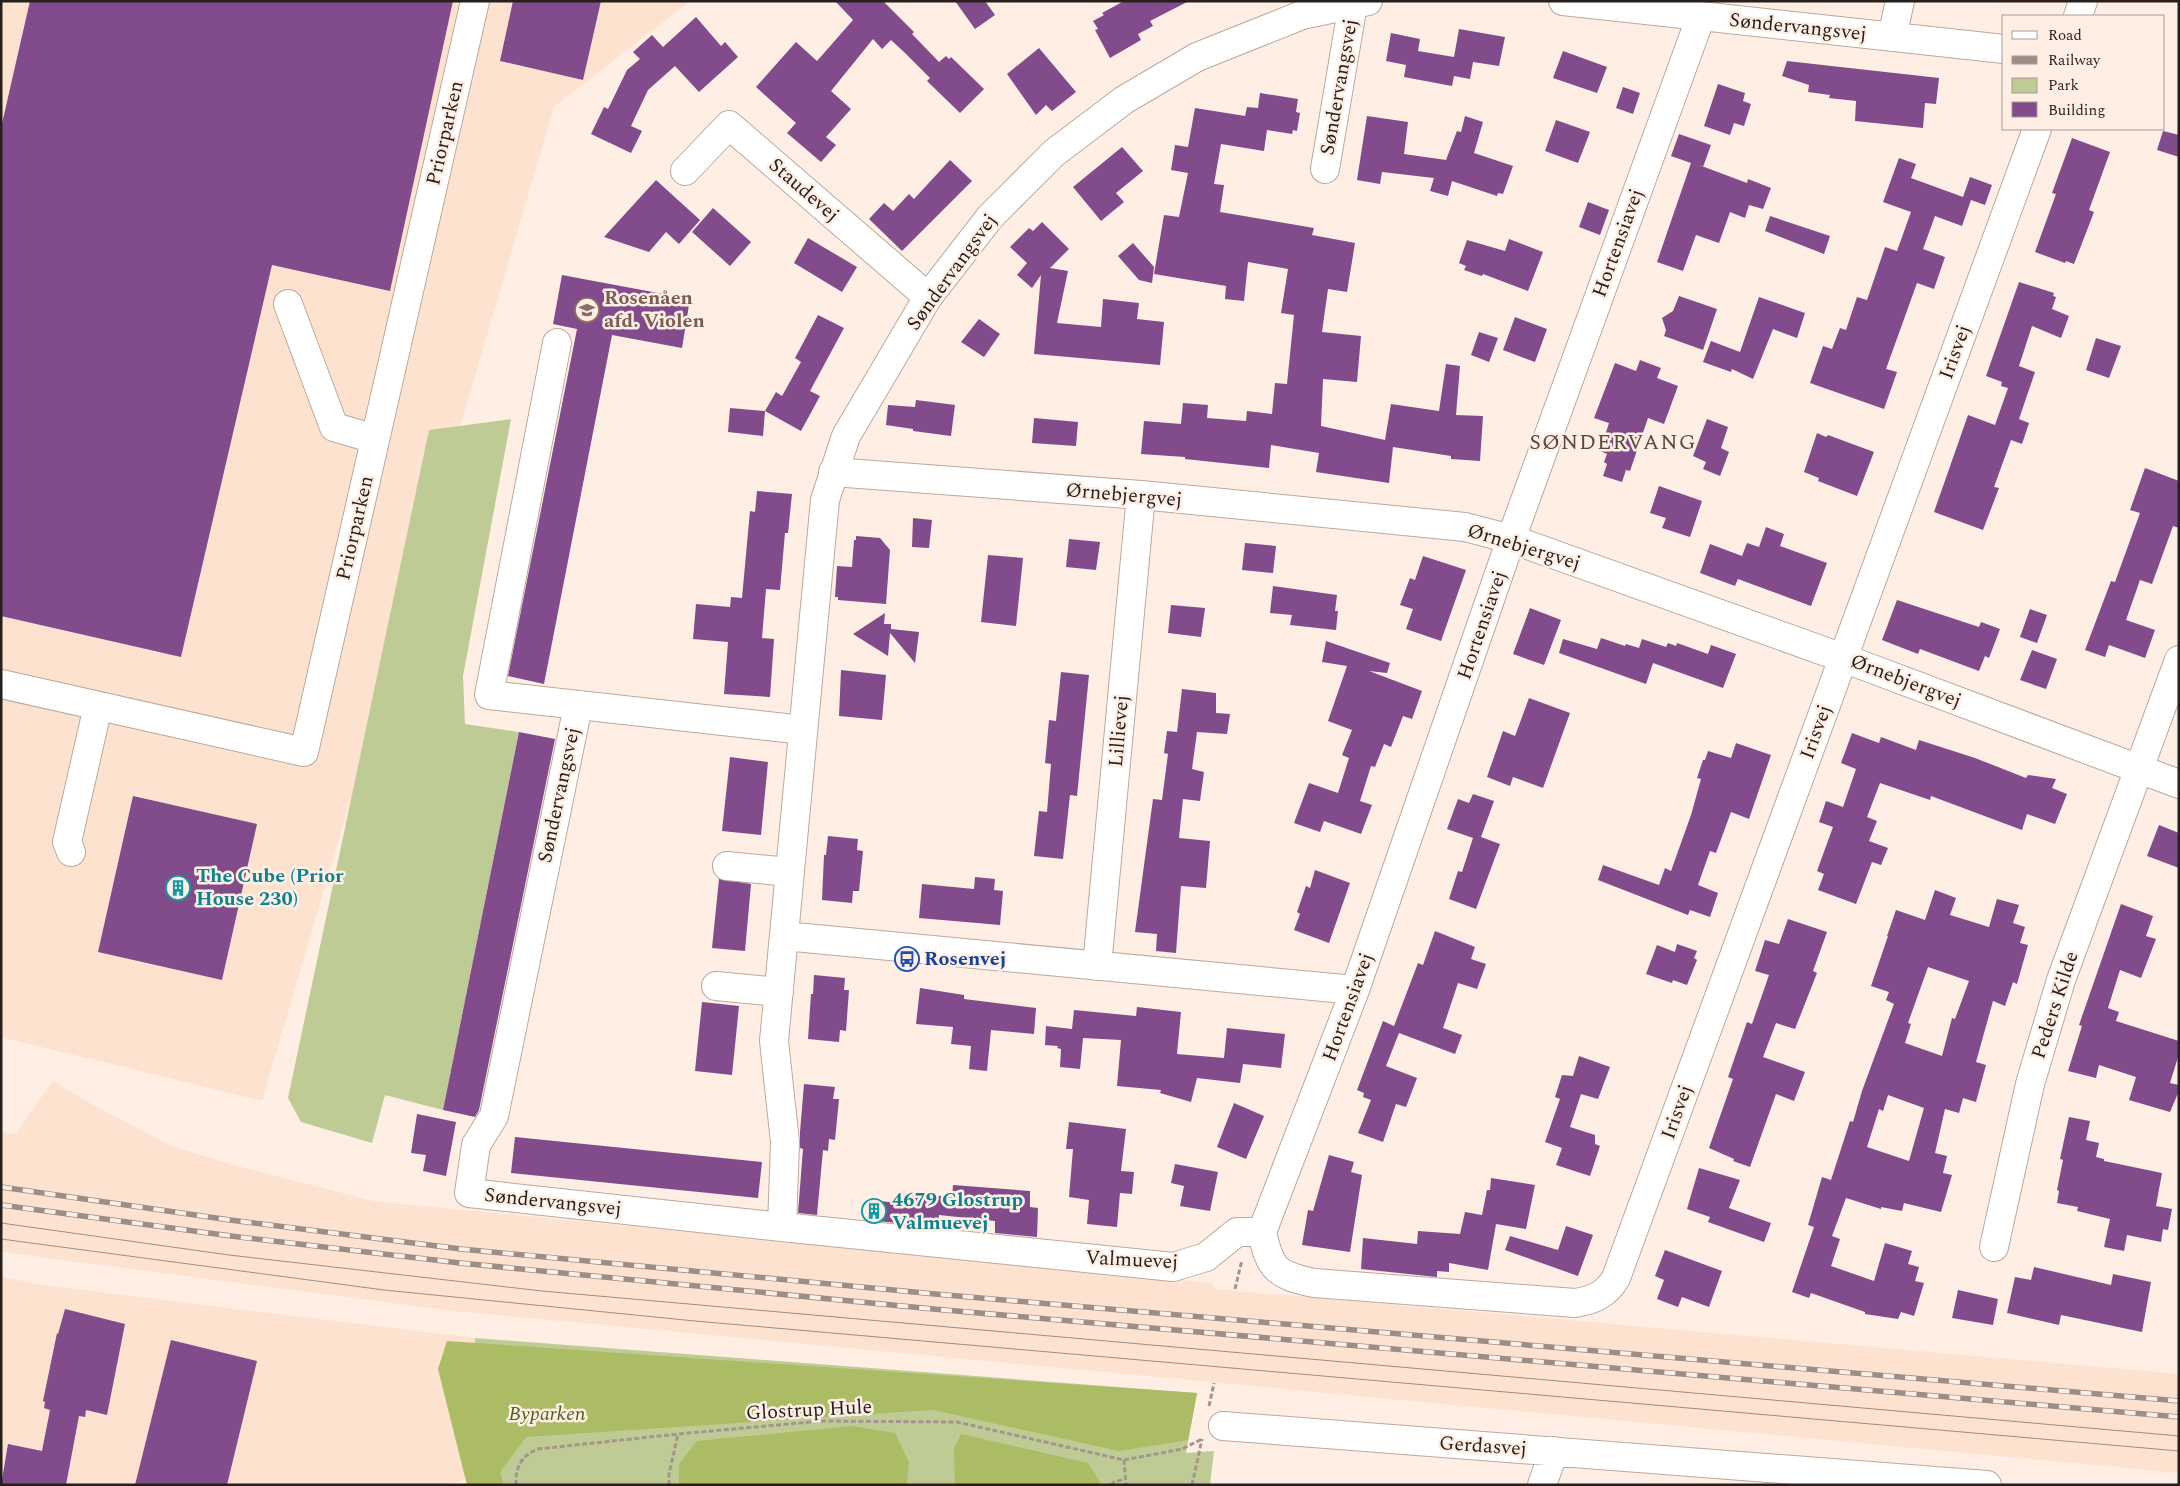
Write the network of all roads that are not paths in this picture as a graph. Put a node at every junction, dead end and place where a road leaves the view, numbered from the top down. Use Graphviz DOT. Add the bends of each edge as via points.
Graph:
graph roads {
  1 [pos="474,1"];
  2 [pos="1564,1"];
  3 [pos="1900,1"];
  4 [pos="2083,1"];
  5 [pos="1360,3"];
  6 [pos="1300,8"];
  7 [pos="1732,11"];
  8 [pos="2078,15"];
  9 [pos="1700,16"];
  10 [pos="1892,37"];
  11 [pos="2002,49"];
  12 [pos="2036,130"];
  13 [pos="1325,169"];
  14 [pos="685,171"];
  15 [pos="928,297"];
  16 [pos="288,304"];
  17 [pos="557,343"];
  18 [pos="375,439"];
  19 [pos="834,472"];
  20 [pos="1141,495"];
  21 [pos="1511,539"];
  22 [pos="1843,658"];
  23 [pos="2179,660"];
  24 [pos="1,684"];
  25 [pos="98,706"];
  26 [pos="578,706"];
  27 [pos="803,730"];
  28 [pos="2138,768"];
  29 [pos="2179,784"];
  30 [pos="71,852"];
  31 [pos="727,866"];
  32 [pos="790,872"];
  33 [pos="784,936"];
  34 [pos="1097,966"];
  35 [pos="716,986"];
  36 [pos="1355,990"];
  37 [pos="779,992"];
  38 [pos="782,1227"];
  39 [pos="1262,1232"];
  40 [pos="1994,1248"];
  41 [pos="1224,1426"];
  42 [pos="1554,1451"];
  43 [pos="1739,1475"];
  44 [pos="1876,1480"];
  45 [pos="1542,1485"];
  46 [pos="1987,1485"];
  1 -- 18 [label="street, Priorparken"];
  2 -- 9 [label="street, Søndervangsvej"];
  3 -- 10 [label="street"];
  4 -- 8 [label="street"];
  5 -- 6 [label="street, Søndervangsvej"];
  5 -- 13 [label="street, Søndervangsvej"];
  6 -- 15 [label="street, Søndervangsvej" via="1197,57 1124,100 1054,153 990,217"];
  7 -- 9 [label="street, Søndervangsvej"];
  7 -- 10 [label="street, Søndervangsvej"];
  9 -- 21 [label="street, Hortensiavej"];
  10 -- 11 [label="street, Søndervangsvej"];
  12 -- 22 [label="street, Irisvej"];
  14 -- 15 [label="street, Staudevej" via="729,125"];
  15 -- 19 [label="street, Søndervangsvej" via="846,436"];
  16 -- 18 [label="street" via="334,427"];
  17 -- 26 [label="street, Søndervangsvej" via="488,695"];
  18 -- 25 [label="street, Priorparken" via="304,752"];
  19 -- 20 [label="street, Ørnebjergvej"];
  19 -- 27 [label="street, Søndervangsvej" via="824,500"];
  20 -- 21 [label="street, Ørnebjergvej" via="1465,527"];
  20 -- 34 [label="street, Lillievej"];
  21 -- 22 [label="street, Ørnebjergvej"];
  21 -- 36 [label="street, Hortensiavej"];
  22 -- 28 [label="street, Ørnebjergvej"];
  22 -- 39 [label="street, Irisvej" via="1616,1278 1604,1294 1564,1302 1324,1284 1292,1278 1278,1270 1267,1256"];
  23 -- 28 [label="street, Peders Kilde"];
  24 -- 25 [label="street, Priorparken"];
  25 -- 30 [label="street" via="66,842"];
  26 -- 27 [label="street, Søndervangsvej"];
  26 -- 38 [label="street, Søndervangsvej" via="494,1116 476,1146 469,1193"];
  27 -- 32 [label="street, Søndervangsvej"];
  28 -- 29 [label="street, Ørnebjergvej"];
  28 -- 40 [label="street, Peders Kilde" via="2058,988 2030,1084"];
  31 -- 32 [label="street"];
  32 -- 33 [label="street, Søndervangsvej"];
  33 -- 34 [label="street"];
  33 -- 37 [label="street, Søndervangsvej"];
  34 -- 36 [label="street"];
  35 -- 37 [label="street"];
  36 -- 39 [label="street, Hortensiavej"];
  37 -- 38 [label="street, Søndervangsvej" via="774,1041 785,1142"];
  38 -- 39 [label="street, Valmuevej" via="1172,1267 1206,1257 1237,1232"];
  41 -- 42 [label="street, Gerdasvej"];
  42 -- 43 [label="street, Gerdasvej"];
  42 -- 45 [label="street"];
  43 -- 44 [label="street, Gerdasvej"];
  44 -- 46 [label="street, Gerdasvej"];
}
